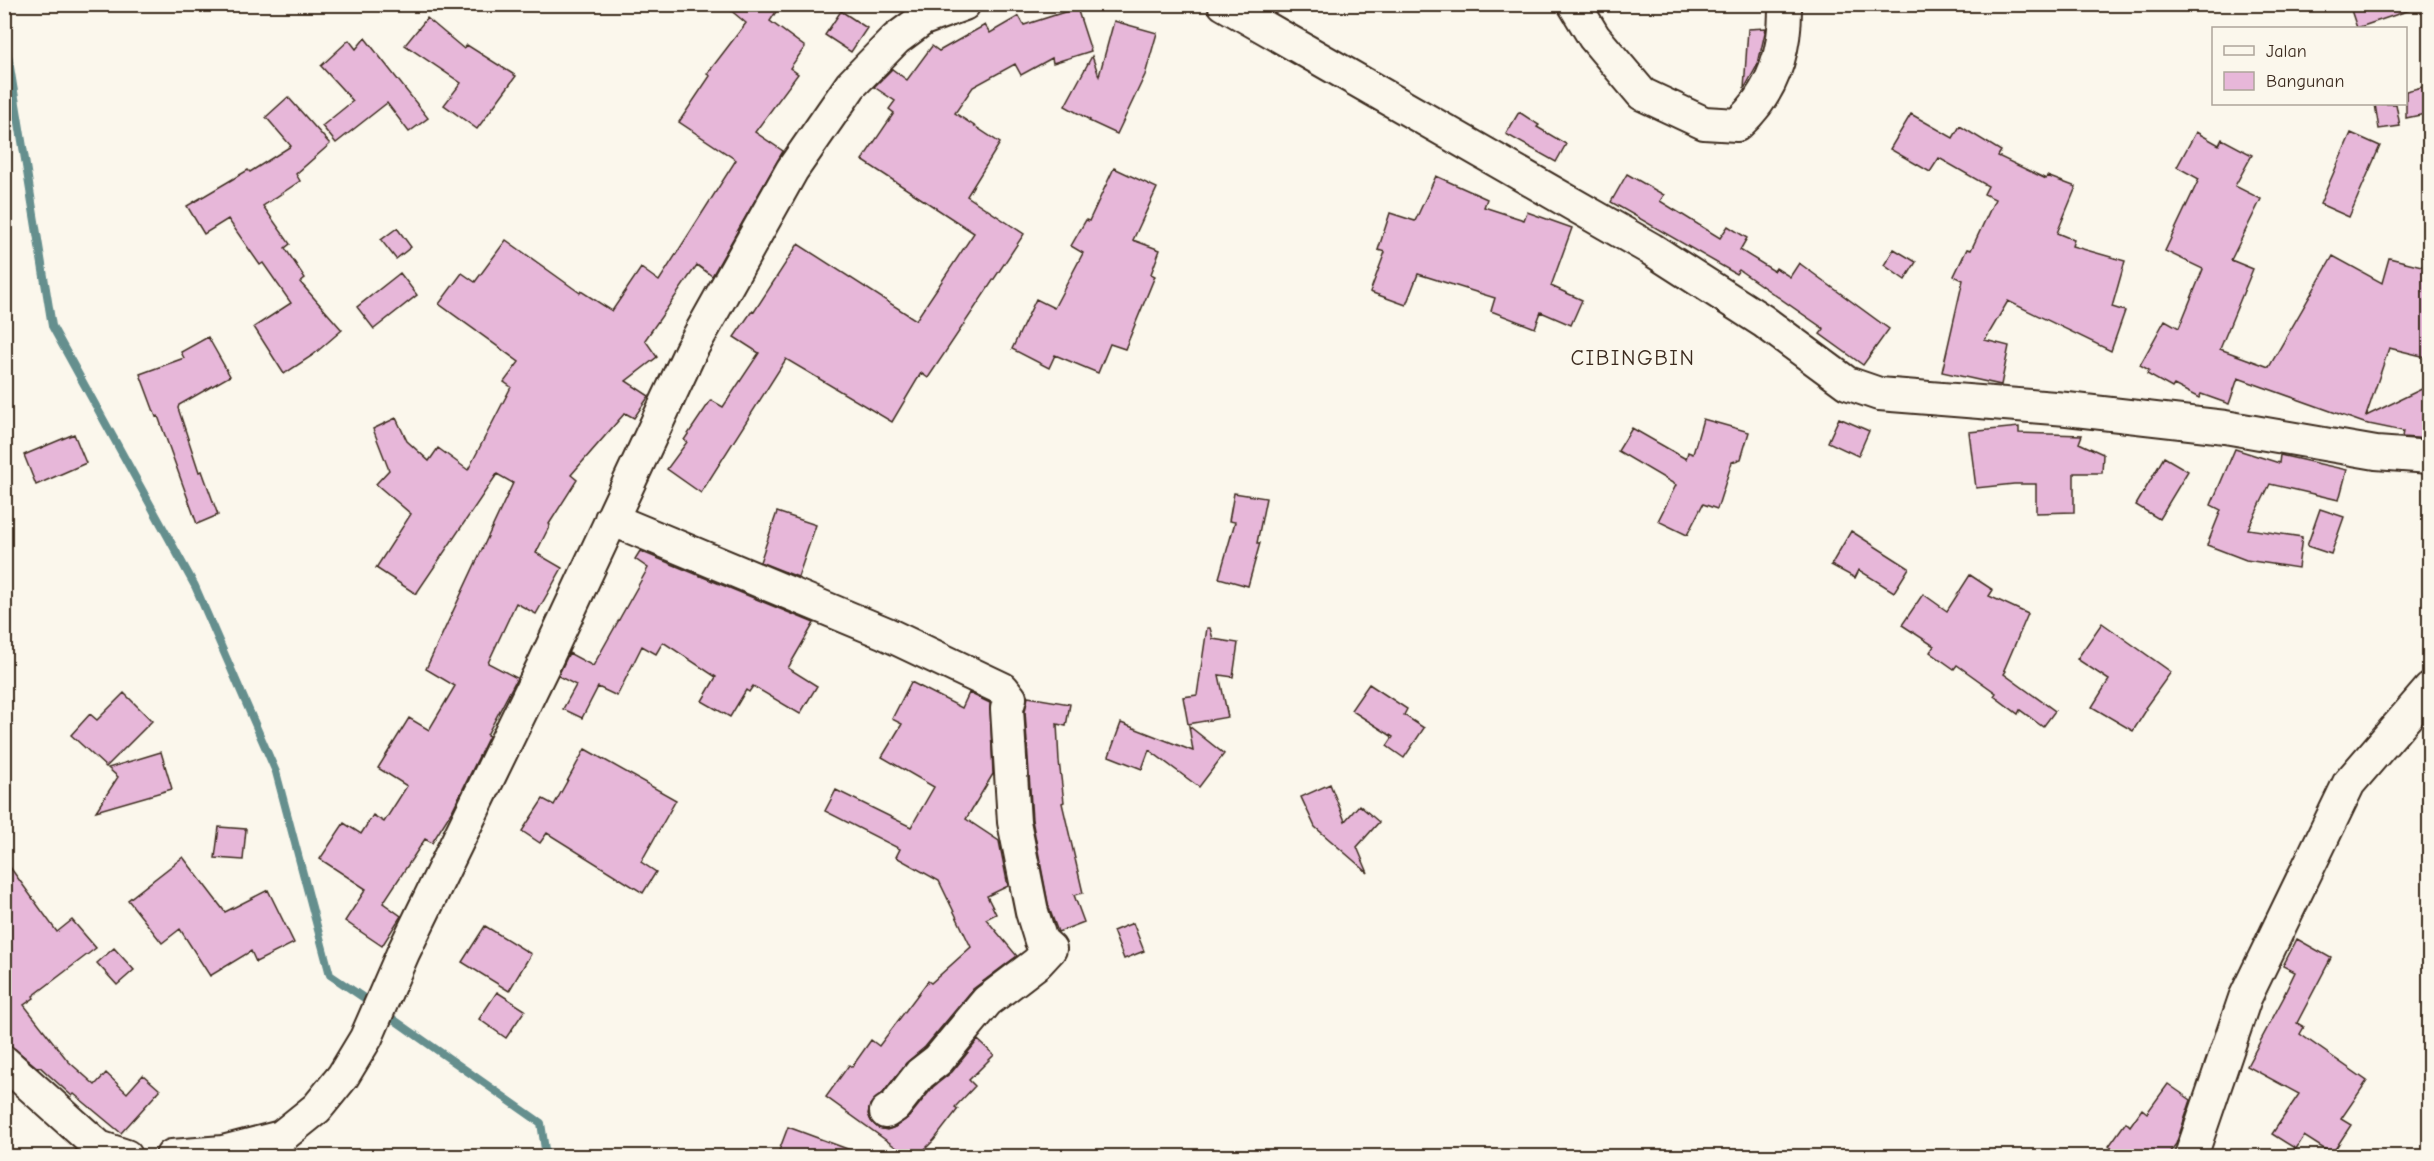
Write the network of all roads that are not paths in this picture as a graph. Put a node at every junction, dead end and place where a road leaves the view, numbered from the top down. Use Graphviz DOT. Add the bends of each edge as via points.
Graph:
graph roads {
  1 [pos="964,4"];
  2 [pos="1224,4"];
  3 [pos="1574,4"];
  4 [pos="1785,4"];
  5 [pos="2430,457"];
  6 [pos="610,519"];
  7 [pos="2430,689"];
  8 [pos="4,1062"];
  9 [pos="886,1112"];
  10 [pos="126,1156"];
  11 [pos="172,1156"];
  12 [pos="2191,1156"];
  1 -- 6 [label="street" via="923,19 896,39 851,85 792,170 691,350"];
  2 -- 5 [label="street" via="1651,249 1763,321 1847,383 1879,394 1925,400 2067,409 2225,427 2376,453"];
  3 -- 4 [label="street" via="1594,38 1642,94 1704,123 1737,126 1765,95 1782,51"];
  6 -- 9 [label="street" via="885,633 1003,689 1010,698 1007,709 1014,822 1032,912 1041,941 1050,949 987,1001 938,1060"];
  6 -- 11 [label="street" via="366,1038 343,1076 317,1108 281,1137 223,1152"];
  7 -- 12 [label="street" via="2349,783 2245,998"];
  8 -- 10 [label="street" via="99,1147"];
}
